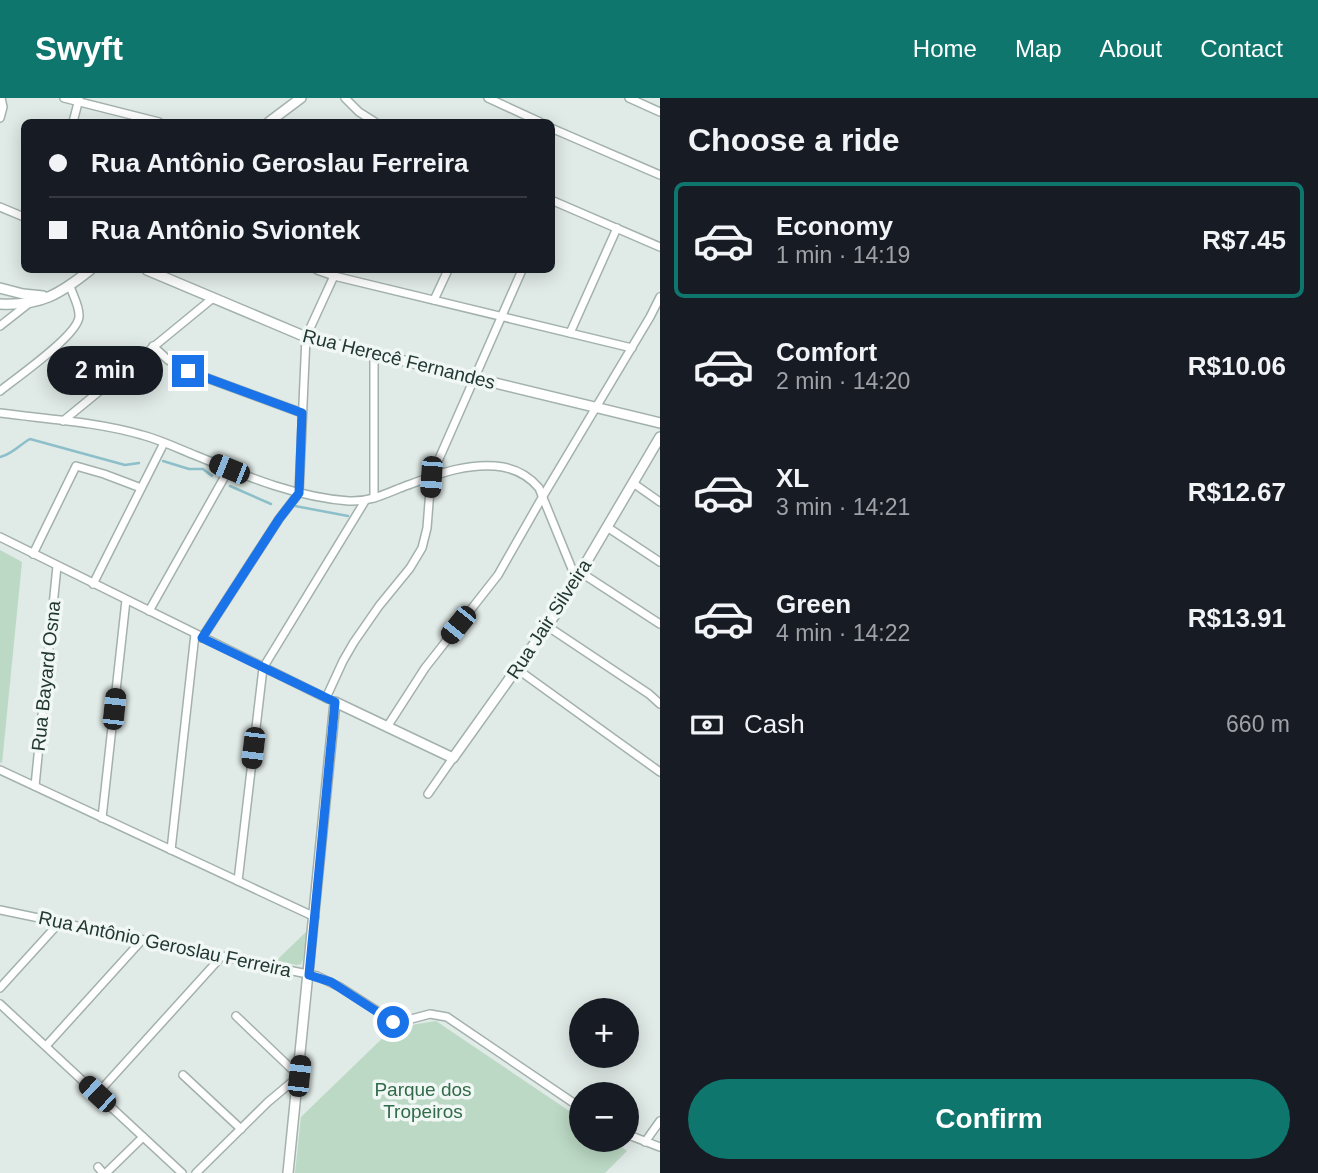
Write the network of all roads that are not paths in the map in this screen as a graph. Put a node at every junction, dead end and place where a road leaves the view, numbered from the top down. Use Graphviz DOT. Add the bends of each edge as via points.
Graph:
graph roads {
  1 [pos="1,98"];
  2 [pos="64,98"];
  3 [pos="301,98"];
  4 [pos="345,98"];
  5 [pos="488,98"];
  6 [pos="629,98"];
  7 [pos="79,100"];
  8 [pos="660,111"];
  9 [pos="0,118"];
  10 [pos="75,119"];
  11 [pos="148,119"];
  12 [pos="274,119"];
  13 [pos="370,119"];
  14 [pos="534,119"];
  15 [pos="555,130"];
  16 [pos="660,175"];
  17 [pos="555,202"];
  18 [pos="0,207"];
  19 [pos="21,216"];
  20 [pos="617,228"];
  21 [pos="660,247"];
  22 [pos="86,273"];
  23 [pos="154,273"];
  24 [pos="326,273"];
  25 [pos="447,273"];
  26 [pos="521,273"];
  27 [pos="334,276"];
  28 [pos="70,286"];
  29 [pos="0,288"];
  30 [pos="49,297"];
  31 [pos="213,298"];
  32 [pos="660,298"];
  33 [pos="434,300"];
  34 [pos="0,304"];
  35 [pos="28,304"];
  36 [pos="502,316"];
  37 [pos="0,326"];
  38 [pos="570,333"];
  39 [pos="306,337"];
  40 [pos="153,346"];
  41 [pos="632,348"];
  42 [pos="374,354"];
  43 [pos="474,378"];
  44 [pos="0,391"];
  45 [pos="596,407"];
  46 [pos="0,413"];
  47 [pos="302,413"];
  48 [pos="63,421"];
  49 [pos="660,423"];
  50 [pos="660,437"];
  51 [pos="164,443"];
  52 [pos="229,469"];
  53 [pos="431,477"];
  54 [pos="633,483"];
  55 [pos="141,488"];
  56 [pos="299,493"];
  57 [pos="543,496"];
  58 [pos="374,498"];
  59 [pos="365,501"];
  60 [pos="660,502"];
  61 [pos="607,527"];
  62 [pos="0,537"];
  63 [pos="33,554"];
  64 [pos="660,562"];
  65 [pos="57,566"];
  66 [pos="580,572"];
  67 [pos="93,584"];
  68 [pos="126,600"];
  69 [pos="149,611"];
  70 [pos="660,624"];
  71 [pos="547,626"];
  72 [pos="198,636"];
  73 [pos="263,668"];
  74 [pos="517,668"];
  75 [pos="331,700"];
  76 [pos="660,704"];
  77 [pos="387,727"];
  78 [pos="453,758"];
  79 [pos="0,770"];
  80 [pos="660,772"];
  81 [pos="35,786"];
  82 [pos="428,794"];
  83 [pos="102,818"];
  84 [pos="171,850"];
  85 [pos="238,881"];
  86 [pos="0,910"];
  87 [pos="315,917"];
  88 [pos="60,922"];
  89 [pos="142,940"];
  90 [pos="222,956"];
  91 [pos="309,975"];
  92 [pos="0,988"];
  93 [pos="0,1004"];
  94 [pos="236,1016"];
  95 [pos="46,1046"];
  96 [pos="183,1075"];
  97 [pos="299,1076"];
  98 [pos="97,1094"];
  99 [pos="569,1100"];
  100 [pos="660,1121"];
  101 [pos="241,1129"];
  102 [pos="143,1137"];
  103 [pos="639,1139"];
  104 [pos="645,1142"];
  105 [pos="660,1147"];
  106 [pos="102,1171"];
  107 [pos="182,1173"];
  108 [pos="196,1173"];
  109 [pos="288,1173"];
  1 -- 9 [label="street"];
  2 -- 7 [label="street"];
  3 -- 12 [label="street"];
  4 -- 13 [label="street"];
  5 -- 14 [label="street"];
  6 -- 8 [label="street"];
  7 -- 10 [label="street"];
  7 -- 11 [label="street"];
  15 -- 16 [label="street"];
  17 -- 20 [label="street"];
  18 -- 19 [label="street"];
  20 -- 21 [label="street"];
  20 -- 38 [label="street"];
  22 -- 28 [label="street"];
  23 -- 31 [label="street, Rua Herecê Fernandes"];
  24 -- 27 [label="street"];
  25 -- 33 [label="street"];
  26 -- 36 [label="street"];
  27 -- 33 [label="street"];
  27 -- 39 [label="street"];
  28 -- 30 [label="street"];
  28 -- 44 [label="street" via="79,315 74,329"];
  29 -- 30 [label="street"];
  30 -- 35 [label="street"];
  31 -- 39 [label="street, Rua Herecê Fernandes"];
  31 -- 40 [label="street"];
  32 -- 41 [label="street"];
  33 -- 36 [label="street"];
  34 -- 35 [label="street"];
  35 -- 37 [label="street"];
  36 -- 38 [label="street"];
  36 -- 43 [label="street"];
  38 -- 41 [label="street"];
  39 -- 42 [label="street, Rua Herecê Fernandes"];
  39 -- 47 [label="street"];
  40 -- 47 [label="street" via="188,371"];
  40 -- 48 [label="street"];
  41 -- 45 [label="street"];
  42 -- 43 [label="street, Rua Herecê Fernandes"];
  42 -- 58 [label="street"];
  43 -- 45 [label="street, Rua Herecê Fernandes"];
  43 -- 53 [label="street"];
  45 -- 49 [label="street, Rua Herecê Fernandes"];
  45 -- 57 [label="street"];
  46 -- 48 [label="street"];
  47 -- 56 [label="street"];
  48 -- 51 [label="street" via="130,432"];
  50 -- 54 [label="street, Rua Jair Silveira"];
  51 -- 52 [label="street"];
  51 -- 55 [label="street"];
  52 -- 56 [label="street"];
  52 -- 69 [label="street"];
  53 -- 57 [label="street" via="468,468 499,467 535,482"];
  53 -- 58 [label="street"];
  53 -- 75 [label="street" via="422,548 354,642"];
  54 -- 60 [label="street"];
  54 -- 61 [label="street, Rua Jair Silveira"];
  55 -- 63 [label="street" via="76,466"];
  55 -- 67 [label="street"];
  56 -- 59 [label="street"];
  56 -- 72 [label="street"];
  57 -- 66 [label="street" via="570,566"];
  57 -- 77 [label="street" via="498,575 425,668"];
  58 -- 59 [label="street"];
  59 -- 73 [label="street"];
  61 -- 64 [label="street"];
  61 -- 66 [label="street, Rua Jair Silveira"];
  62 -- 63 [label="street"];
  63 -- 65 [label="street"];
  65 -- 67 [label="street"];
  65 -- 81 [label="street, Rua Bayard Osna"];
  66 -- 70 [label="street"];
  66 -- 71 [label="street, Rua Jair Silveira"];
  67 -- 68 [label="street"];
  68 -- 69 [label="street"];
  68 -- 83 [label="street"];
  69 -- 72 [label="street"];
  71 -- 74 [label="street, Rua Jair Silveira"];
  71 -- 76 [label="street"];
  72 -- 73 [label="street"];
  72 -- 84 [label="street"];
  73 -- 75 [label="street"];
  73 -- 85 [label="street"];
  74 -- 78 [label="street, Rua Jair Silveira"];
  74 -- 80 [label="street"];
  75 -- 77 [label="street"];
  75 -- 87 [label="street"];
  77 -- 78 [label="street"];
  78 -- 82 [label="street, Rua Jair Silveira"];
  79 -- 81 [label="street"];
  81 -- 83 [label="street"];
  83 -- 84 [label="street"];
  84 -- 85 [label="street"];
  85 -- 87 [label="street"];
  86 -- 88 [label="street, Rua Antônio Geroslau Ferreira"];
  87 -- 91 [label="street"];
  88 -- 89 [label="street, Rua Antônio Geroslau Ferreira"];
  88 -- 92 [label="street"];
  89 -- 90 [label="street, Rua Antônio Geroslau Ferreira"];
  89 -- 95 [label="street"];
  90 -- 91 [label="street, Rua Antônio Geroslau Ferreira"];
  90 -- 98 [label="street"];
  91 -- 97 [label="street"];
  91 -- 99 [label="street, Rua Antônio Geroslau Ferreira" via="331,982 393,1022 430,1014 447,1017"];
  93 -- 95 [label="street"];
  94 -- 97 [label="street"];
  95 -- 98 [label="street"];
  96 -- 101 [label="street"];
  97 -- 101 [label="street"];
  97 -- 109 [label="street"];
  98 -- 102 [label="street"];
  100 -- 104 [label="street"];
  101 -- 108 [label="street"];
  102 -- 106 [label="street"];
  102 -- 107 [label="street"];
  103 -- 104 [label="street"];
  104 -- 105 [label="street"];
}
